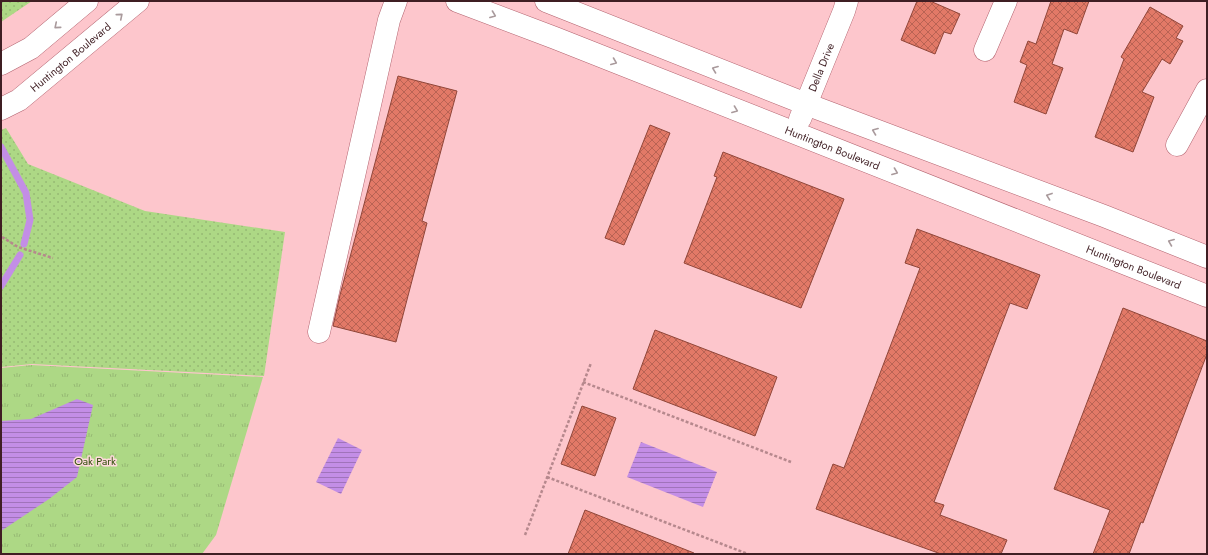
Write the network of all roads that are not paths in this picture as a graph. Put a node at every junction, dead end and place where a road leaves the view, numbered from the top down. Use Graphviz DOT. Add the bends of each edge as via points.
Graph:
graph roads {
  1 [pos="87,1"];
  2 [pos="138,1"];
  3 [pos="396,1"];
  4 [pos="457,1"];
  5 [pos="546,1"];
  6 [pos="847,1"];
  7 [pos="1006,1"];
  8 [pos="985,50"];
  9 [pos="1,64"];
  10 [pos="1207,90"];
  11 [pos="806,104"];
  12 [pos="1,109"];
  13 [pos="794,133"];
  14 [pos="1177,145"];
  15 [pos="1207,257"];
  16 [pos="1207,296"];
  17 [pos="319,332"];
  1 -- 9 [label="street, one-way" via="32,48"];
  12 -- 2 [label="street, Huntington Boulevard, one-way" via="19,100"];
  3 -- 17 [label="street" via="388,20"];
  4 -- 13 [label="street, Huntington Boulevard, one-way"];
  11 -- 5 [label="street, one-way"];
  6 -- 11 [label="street, Della Drive"];
  7 -- 8 [label="street"];
  10 -- 14 [label="street"];
  11 -- 13 [label="street, Della Drive"];
  15 -- 11 [label="street, one-way"];
  13 -- 16 [label="street, Huntington Boulevard, one-way"];
}
